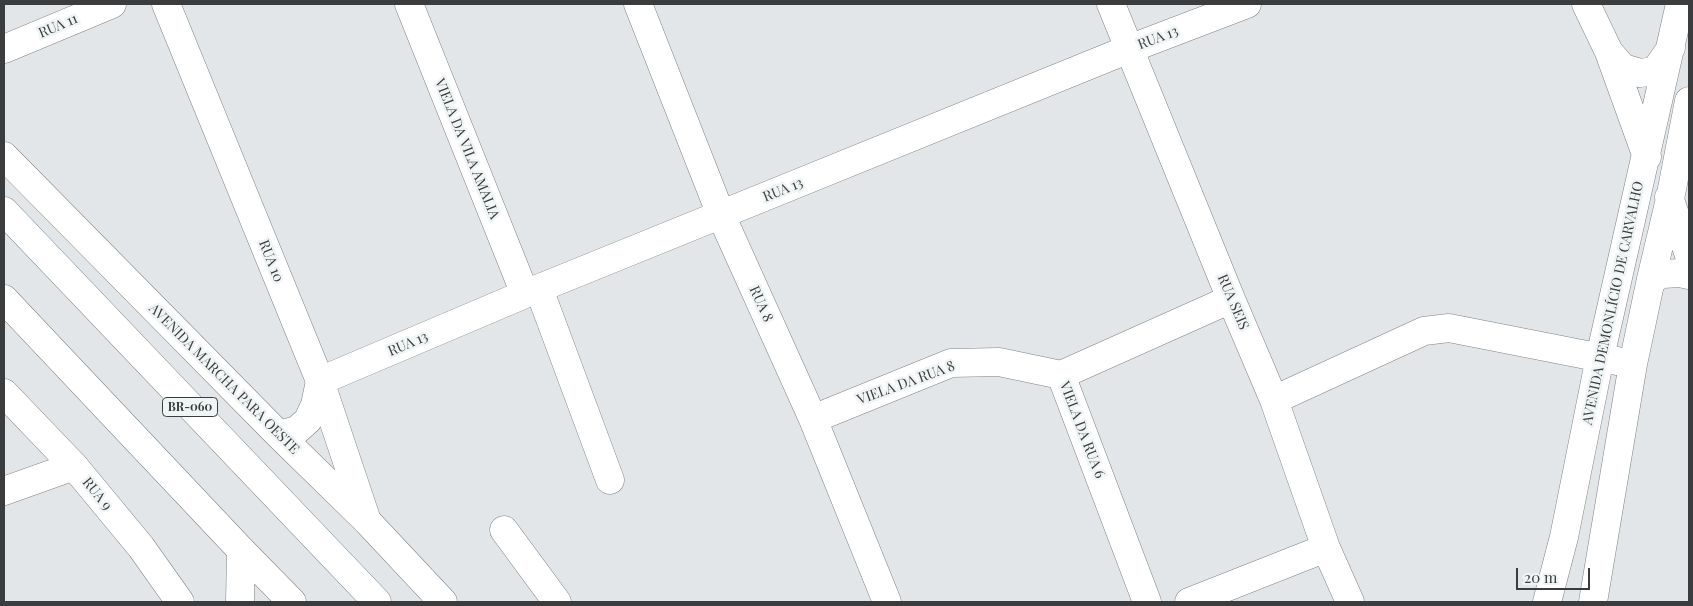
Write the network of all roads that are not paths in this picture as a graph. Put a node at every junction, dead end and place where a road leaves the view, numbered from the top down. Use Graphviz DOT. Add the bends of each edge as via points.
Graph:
graph roads {
  1 [pos="112,4"];
  2 [pos="166,4"];
  3 [pos="409,4"];
  4 [pos="638,4"];
  5 [pos="1111,4"];
  6 [pos="1247,4"];
  7 [pos="1586,4"];
  8 [pos="1680,4"];
  9 [pos="1671,46"];
  10 [pos="1129,48"];
  11 [pos="4,49"];
  12 [pos="1608,52"];
  13 [pos="1689,101"];
  14 [pos="4,156"];
  15 [pos="1646,156"];
  16 [pos="1670,199"];
  17 [pos="4,211"];
  18 [pos="721,215"];
  19 [pos="1689,255"];
  20 [pos="1689,275"];
  21 [pos="1651,279"];
  22 [pos="532,291"];
  23 [pos="4,299"];
  24 [pos="1231,299"];
  25 [pos="1600,357"];
  26 [pos="1633,364"];
  27 [pos="1061,375"];
  28 [pos="320,381"];
  29 [pos="4,394"];
  30 [pos="1274,400"];
  31 [pos="813,418"];
  32 [pos="279,435"];
  33 [pos="74,466"];
  34 [pos="610,480"];
  35 [pos="4,491"];
  36 [pos="367,521"];
  37 [pos="504,530"];
  38 [pos="1326,548"];
  39 [pos="241,550"];
  40 [pos="1596,598"];
  41 [pos="180,602"];
  42 [pos="240,602"];
  43 [pos="292,602"];
  44 [pos="377,602"];
  45 [pos="443,602"];
  46 [pos="557,602"];
  47 [pos="887,602"];
  48 [pos="1147,602"];
  49 [pos="1188,602"];
  50 [pos="1350,602"];
  51 [pos="1547,602"];
  1 -- 11 [label="main road, RUA 11"];
  2 -- 28 [label="main road, RUA 10"];
  3 -- 22 [label="main road, VIELA DA VILA AMALIA"];
  4 -- 18 [label="main road, RUA 8"];
  5 -- 10 [label="main road, RUA SEIS"];
  6 -- 10 [label="main road, RUA 13"];
  7 -- 12 [label="main road"];
  8 -- 9 [label="main road, AVENIDA DEMONLÍCIO DE CARVALHO"];
  9 -- 12 [label="main road" via="1654,72 1640,73 1623,68"];
  9 -- 15 [label="main road, AVENIDA DEMONLÍCIO DE CARVALHO"];
  10 -- 18 [label="main road, RUA 13"];
  10 -- 24 [label="main road, RUA SEIS"];
  12 -- 15 [label="main road"];
  13 -- 16 [label="main road"];
  14 -- 32 [label="main road, AVENIDA MARCHA PARA OESTE"];
  15 -- 16 [label="main road"];
  15 -- 25 [label="main road, AVENIDA DEMONLÍCIO DE CARVALHO"];
  16 -- 19 [label="main road"];
  16 -- 21 [label="main road"];
  17 -- 44 [label="main road, BR-060"];
  18 -- 22 [label="main road, RUA 13"];
  18 -- 31 [label="main road, RUA 8"];
  20 -- 21 [label="main road" via="1680,272"];
  21 -- 26 [label="main road"];
  22 -- 28 [label="main road, RUA 13"];
  22 -- 34 [label="main road, VIELA DA VILA AMALIA"];
  23 -- 39 [label="main road"];
  24 -- 27 [label="main road, VIELA DA RUA 6"];
  24 -- 30 [label="main road, RUA SEIS"];
  25 -- 26 [label="main road"];
  25 -- 30 [label="main road" via="1450,328 1424,331"];
  25 -- 51 [label="main road, AVENIDA DEMONLÍCIO DE CARVALHO" via="1564,536"];
  26 -- 40 [label="main road"];
  27 -- 31 [label="main road, VIELA DA RUA 8" via="999,362 951,363"];
  27 -- 48 [label="main road, VIELA DA RUA 6"];
  28 -- 32 [label="main road" via="308,420 297,430"];
  28 -- 36 [label="main road, RUA 10"];
  29 -- 33 [label="main road, RUA 9"];
  30 -- 38 [label="main road, RUA SEIS"];
  31 -- 47 [label="main road, RUA 8"];
  32 -- 36 [label="main road, AVENIDA MARCHA PARA OESTE"];
  33 -- 35 [label="main road"];
  33 -- 41 [label="main road, RUA 9" via="141,547"];
  36 -- 45 [label="main road, AVENIDA MARCHA PARA OESTE"];
  37 -- 46 [label="main road"];
  38 -- 49 [label="main road"];
  38 -- 50 [label="main road, RUA SEIS"];
  39 -- 42 [label="main road"];
  39 -- 43 [label="main road"];
}
